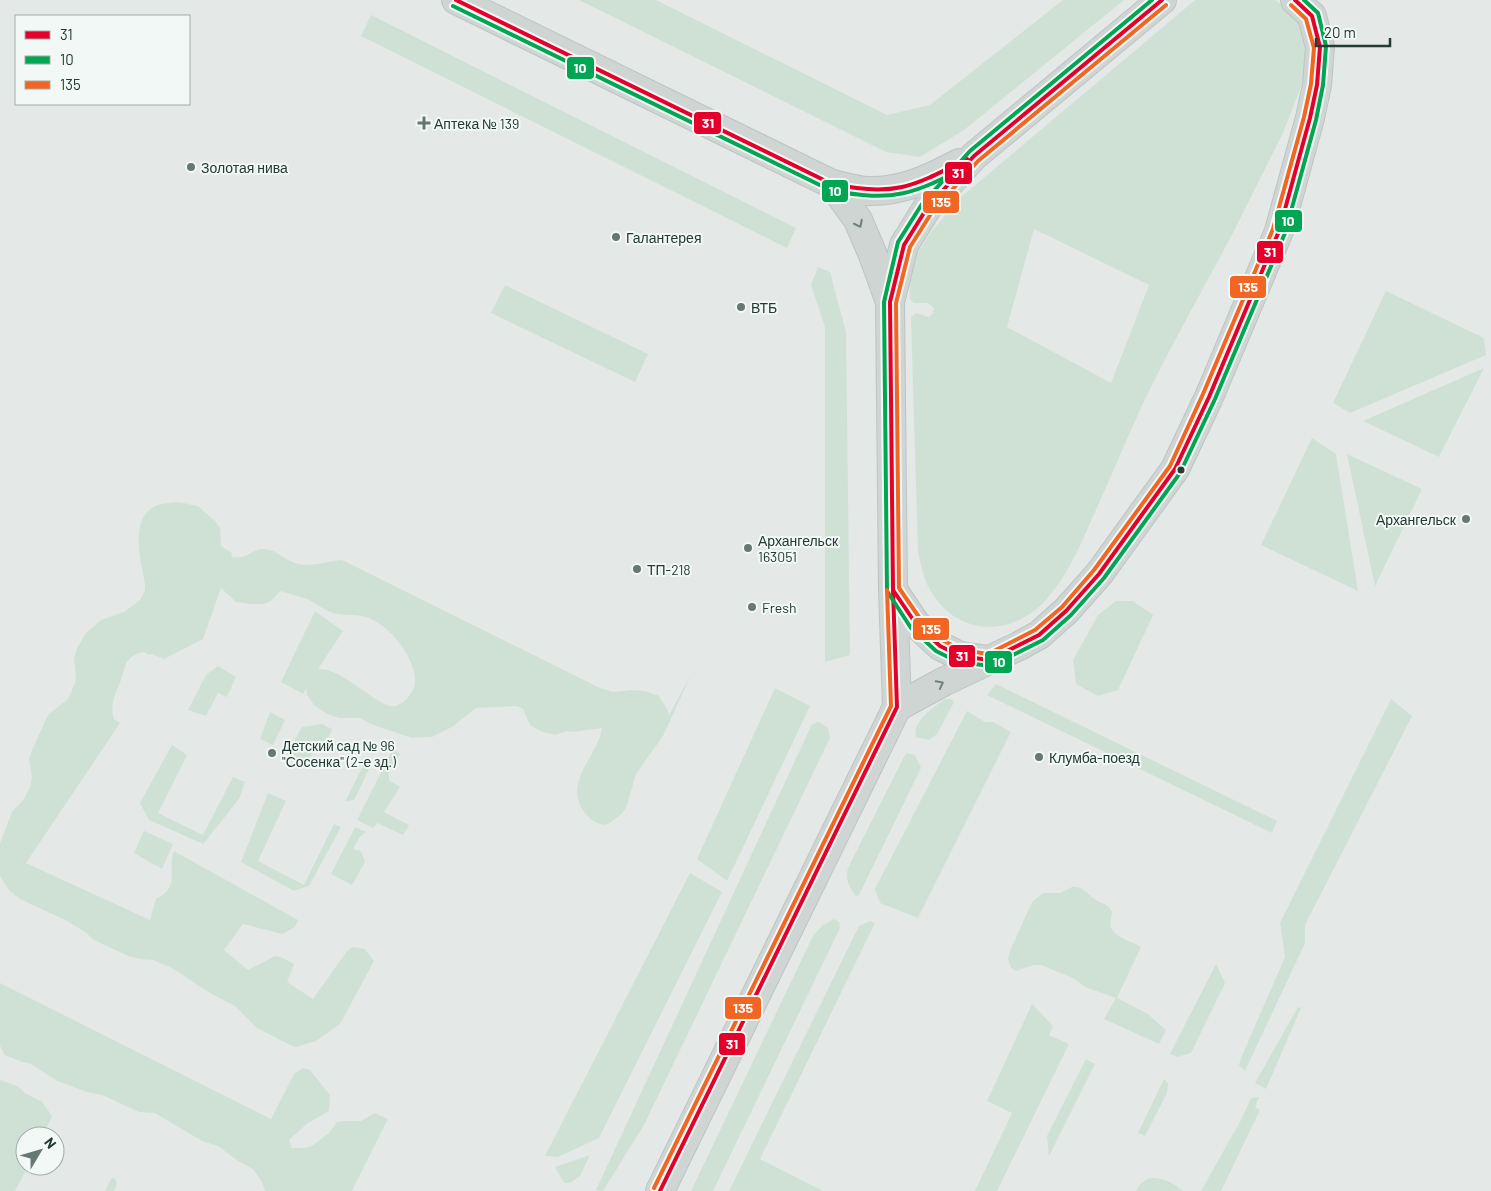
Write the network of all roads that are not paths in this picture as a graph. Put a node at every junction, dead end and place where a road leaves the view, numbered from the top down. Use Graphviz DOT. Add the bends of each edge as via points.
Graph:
graph roads {
  1 [pos="456,0"];
  2 [pos="1162,0"];
  3 [pos="1306,5"];
  4 [pos="974,156"];
  5 [pos="832,184"];
  6 [pos="890,302"];
  7 [pos="893,590"];
  8 [pos="988,660"];
  9 [pos="897,707"];
  10 [pos="660,1191"];
  1 -- 5 [label="main road"];
  2 -- 4 [label="main road"];
  3 -- 8 [label="main road" via="1320,46 1317,85 1279,231 1175,469 1099,574 1066,611 1039,635"];
  4 -- 5 [label="main road" via="928,179 893,190 865,191"];
  4 -- 6 [label="main road" via="927,208 904,245"];
  5 -- 6 [label="main road, one-way" via="858,220"];
  6 -- 7 [label="main road"];
  7 -- 8 [label="main road" via="916,624 940,646 960,656"];
  7 -- 9 [label="main road"];
  9 -- 8 [label="main road, one-way"];
  9 -- 10 [label="main road"];
}
